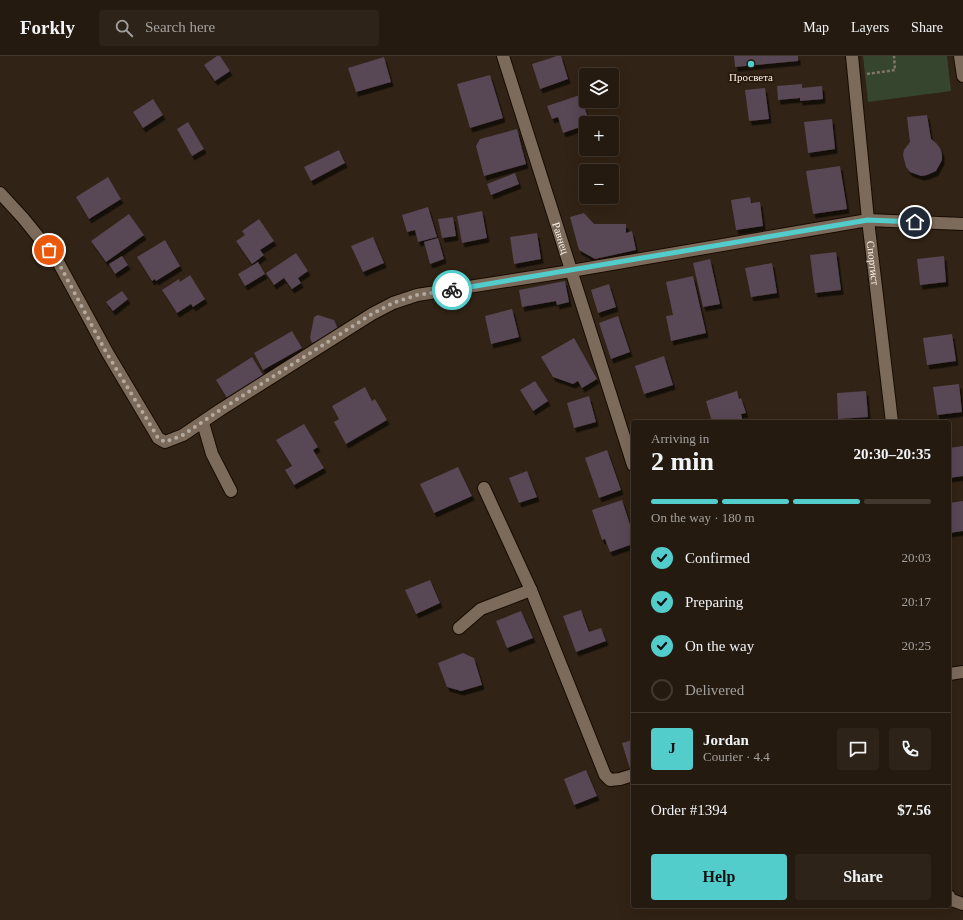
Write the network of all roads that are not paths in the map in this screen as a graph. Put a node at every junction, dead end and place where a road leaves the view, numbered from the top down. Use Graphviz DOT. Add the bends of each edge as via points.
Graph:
graph roads {
  1 [pos="503,56"];
  2 [pos="852,56"];
  3 [pos="960,56"];
  4 [pos="963,76"];
  5 [pos="0,193"];
  6 [pos="868,220"];
  7 [pos="963,224"];
  8 [pos="571,271"];
  9 [pos="892,420"];
  10 [pos="203,423"];
  11 [pos="631,459"];
  12 [pos="484,488"];
  13 [pos="231,491"];
  14 [pos="531,590"];
  15 [pos="459,628"];
  16 [pos="963,672"];
  17 [pos="951,674"];
  18 [pos="631,776"];
  19 [pos="951,898"];
  20 [pos="963,904"];
  1 -- 8 [label="street, Равнец"];
  2 -- 6 [label="street, Спортист"];
  3 -- 4 [label="street"];
  5 -- 10 [label="street" via="57,260 106,352 158,438 165,442"];
  6 -- 7 [label="street"];
  6 -- 8 [label="street"];
  6 -- 9 [label="street, Спортист"];
  8 -- 10 [label="street" via="417,295 393,303"];
  8 -- 11 [label="street, Равнец"];
  10 -- 13 [label="street" via="212,454"];
  12 -- 14 [label="street"];
  14 -- 15 [label="street" via="481,609"];
  14 -- 18 [label="street" via="605,775 610,780"];
  16 -- 17 [label="street"];
  19 -- 20 [label="street"];
}
